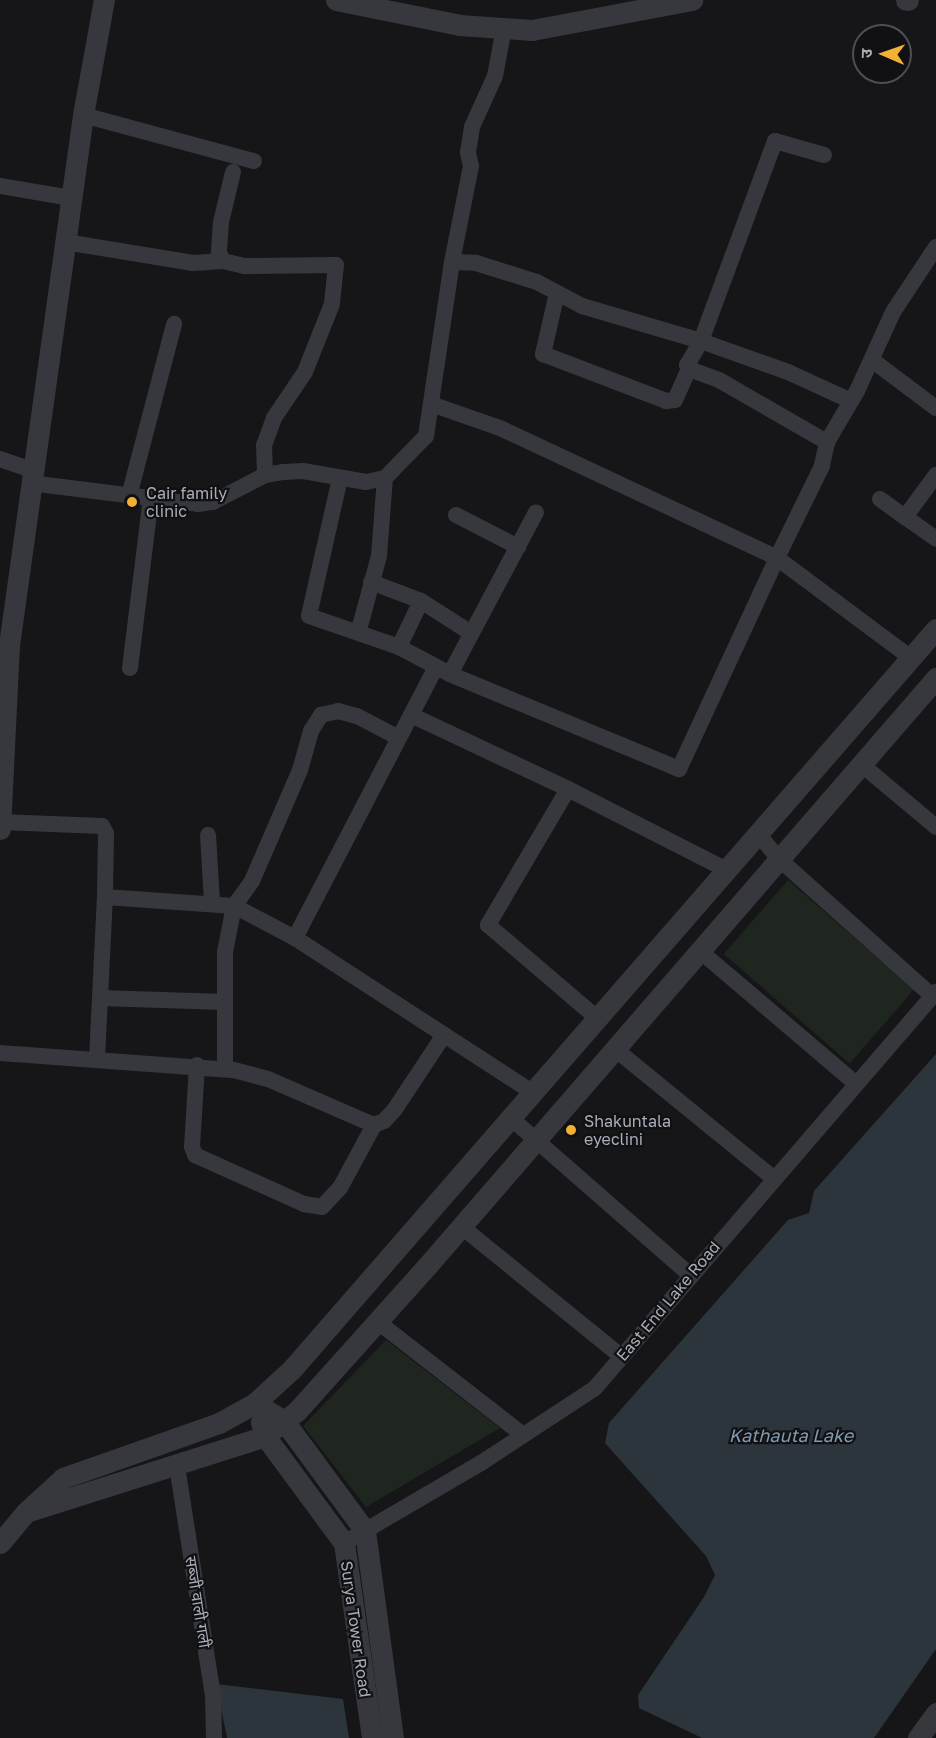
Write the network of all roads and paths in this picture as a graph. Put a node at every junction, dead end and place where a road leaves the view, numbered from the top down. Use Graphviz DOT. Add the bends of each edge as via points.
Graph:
graph roads {
  1 [pos="104,0"];
  2 [pos="336,0"];
  3 [pos="692,0"];
  4 [pos="504,28"];
  5 [pos="83,115"];
  6 [pos="824,155"];
  7 [pos="254,161"];
  8 [pos="233,172"];
  9 [pos="0,186"];
  10 [pos="71,198"];
  11 [pos="64,242"];
  12 [pos="936,247"];
  13 [pos="223,261"];
  14 [pos="452,262"];
  15 [pos="557,293"];
  16 [pos="174,324"];
  17 [pos="701,341"];
  18 [pos="872,360"];
  19 [pos="689,369"];
  20 [pos="851,401"];
  21 [pos="431,404"];
  22 [pos="936,408"];
  23 [pos="827,442"];
  24 [pos="0,459"];
  25 [pos="265,475"];
  26 [pos="936,475"];
  27 [pos="31,477"];
  28 [pos="340,478"];
  29 [pos="385,478"];
  30 [pos="129,496"];
  31 [pos="151,498"];
  32 [pos="880,499"];
  33 [pos="536,512"];
  34 [pos="456,515"];
  35 [pos="905,517"];
  36 [pos="936,539"];
  37 [pos="518,547"];
  38 [pos="777,558"];
  39 [pos="370,582"];
  40 [pos="421,601"];
  41 [pos="936,629"];
  42 [pos="358,630"];
  43 [pos="471,633"];
  44 [pos="5,644"];
  45 [pos="399,647"];
  46 [pos="910,658"];
  47 [pos="130,668"];
  48 [pos="443,671"];
  49 [pos="936,678"];
  50 [pos="411,715"];
  51 [pos="399,738"];
  52 [pos="861,764"];
  53 [pos="568,789"];
  54 [pos="0,822"];
  55 [pos="936,827"];
  56 [pos="0,829"];
  57 [pos="758,834"];
  58 [pos="208,835"];
  59 [pos="779,859"];
  60 [pos="727,870"];
  61 [pos="105,897"];
  62 [pos="212,903"];
  63 [pos="234,906"];
  64 [pos="295,938"];
  65 [pos="700,951"];
  66 [pos="934,994"];
  67 [pos="100,998"];
  68 [pos="224,1002"];
  69 [pos="598,1019"];
  70 [pos="444,1035"];
  71 [pos="615,1049"];
  72 [pos="0,1053"];
  73 [pos="97,1059"];
  74 [pos="197,1065"];
  75 [pos="225,1068"];
  76 [pos="856,1084"];
  77 [pos="534,1093"];
  78 [pos="512,1119"];
  79 [pos="374,1125"];
  80 [pos="536,1140"];
  81 [pos="773,1178"];
  82 [pos="462,1227"];
  83 [pos="690,1275"];
  84 [pos="378,1322"];
  85 [pos="621,1356"];
  86 [pos="255,1403"];
  87 [pos="284,1422"];
  88 [pos="523,1435"];
  89 [pos="266,1436"];
  90 [pos="177,1466"];
  91 [pos="26,1512"];
  92 [pos="365,1531"];
  93 [pos="0,1543"];
  94 [pos="344,1543"];
  95 [pos="936,1713"];
  96 [pos="214,1738"];
  97 [pos="372,1738"];
  98 [pos="393,1738"];
  99 [pos="918,1738"];
  1 -- 5 [label="street"];
  2 -- 4 [label="street" via="460,25"];
  3 -- 4 [label="street" via="578,24 532,30"];
  4 -- 14 [label="street" via="495,76 472,127 468,153 471,166"];
  5 -- 7 [label="street"];
  5 -- 10 [label="street"];
  6 -- 17 [label="street" via="775,141"];
  8 -- 13 [label="street" via="221,222 219,254"];
  9 -- 10 [label="street"];
  10 -- 11 [label="street"];
  11 -- 13 [label="street" via="193,263"];
  11 -- 27 [label="street"];
  12 -- 18 [label="street" via="893,312"];
  13 -- 25 [label="street" via="245,266 336,265 332,304 305,372 274,418 264,446"];
  14 -- 15 [label="street" via="476,263 537,282"];
  14 -- 21 [label="street"];
  15 -- 17 [label="street" via="582,306"];
  15 -- 19 [label="street" via="543,354 666,402 675,400"];
  16 -- 30 [label="street"];
  17 -- 19 [label="street" via="687,365"];
  17 -- 20 [label="street" via="778,368"];
  18 -- 20 [label="street"];
  18 -- 22 [label="street"];
  19 -- 23 [label="street" via="719,380"];
  20 -- 23 [label="street"];
  21 -- 29 [label="street" via="426,436"];
  21 -- 38 [label="street" via="500,428"];
  23 -- 38 [label="street" via="822,466"];
  24 -- 27 [label="street"];
  25 -- 28 [label="street" via="303,471"];
  25 -- 31 [label="street" via="213,502"];
  26 -- 35 [label="street"];
  27 -- 30 [label="street"];
  27 -- 44 [label="street"];
  28 -- 29 [label="street" via="366,482"];
  28 -- 42 [label="street" via="309,616"];
  29 -- 39 [label="street" via="379,556"];
  30 -- 31 [label="street"];
  31 -- 47 [label="street"];
  32 -- 35 [label="street"];
  33 -- 37 [label="street"];
  34 -- 37 [label="street"];
  35 -- 36 [label="street"];
  37 -- 43 [label="street"];
  38 -- 46 [label="street"];
  38 -- 48 [label="street" via="679,769"];
  39 -- 40 [label="street"];
  39 -- 42 [label="street"];
  40 -- 43 [label="street"];
  40 -- 45 [label="street"];
  41 -- 46 [label="street"];
  42 -- 45 [label="street"];
  43 -- 48 [label="street"];
  44 -- 54 [label="street"];
  45 -- 48 [label="street"];
  46 -- 57 [label="street"];
  48 -- 50 [label="street"];
  49 -- 52 [label="street"];
  50 -- 51 [label="street"];
  50 -- 53 [label="street"];
  51 -- 63 [label="street" via="357,716 338,711 321,715 252,881"];
  51 -- 64 [label="street"];
  52 -- 55 [label="street"];
  52 -- 59 [label="street"];
  53 -- 60 [label="street"];
  53 -- 69 [label="street" via="488,925"];
  54 -- 56 [label="street"];
  54 -- 61 [label="street" via="102,826 106,833"];
  57 -- 59 [label="street"];
  57 -- 60 [label="street"];
  58 -- 62 [label="street"];
  59 -- 65 [label="street"];
  59 -- 66 [label="street"];
  60 -- 69 [label="street"];
  61 -- 62 [label="street"];
  61 -- 67 [label="street"];
  62 -- 63 [label="street"];
  63 -- 64 [label="street"];
  63 -- 68 [label="street" via="225,952"];
  64 -- 70 [label="street"];
  65 -- 71 [label="street"];
  65 -- 76 [label="street"];
  66 -- 76 [label="street, East End Lake Road"];
  67 -- 68 [label="street"];
  67 -- 73 [label="street"];
  68 -- 75 [label="street"];
  69 -- 77 [label="street"];
  70 -- 77 [label="street"];
  70 -- 79 [label="street" via="395,1108 384,1121"];
  71 -- 80 [label="street"];
  71 -- 81 [label="street"];
  72 -- 73 [label="street"];
  73 -- 74 [label="street"];
  74 -- 75 [label="street"];
  74 -- 79 [label="street" via="192,1147 195,1155 304,1204 322,1207 340,1188"];
  75 -- 79 [label="street" via="268,1079"];
  76 -- 81 [label="street, East End Lake Road"];
  77 -- 78 [label="street"];
  78 -- 80 [label="street"];
  78 -- 86 [label="street" via="292,1369"];
  80 -- 82 [label="street"];
  80 -- 83 [label="street"];
  81 -- 83 [label="street, East End Lake Road"];
  82 -- 84 [label="street"];
  82 -- 85 [label="street"];
  83 -- 85 [label="street, East End Lake Road"];
  84 -- 87 [label="street"];
  84 -- 88 [label="street"];
  85 -- 88 [label="street, East End Lake Road" via="595,1388"];
  86 -- 87 [label="street"];
  86 -- 89 [label="street, Surya Tower Road"];
  86 -- 91 [label="street" via="219,1423 63,1478"];
  87 -- 89 [label="street"];
  87 -- 92 [label="street"];
  88 -- 92 [label="street, East End Lake Road"];
  89 -- 90 [label="street"];
  89 -- 94 [label="street, Surya Tower Road"];
  90 -- 91 [label="street"];
  90 -- 96 [label="street, सब्जी वाली गली" via="213,1697"];
  91 -- 93 [label="street"];
  92 -- 94 [label="street, East End Lake Road"];
  92 -- 98 [label="street"];
  94 -- 97 [label="street, Surya Tower Road"];
  95 -- 99 [label="street"];
}
